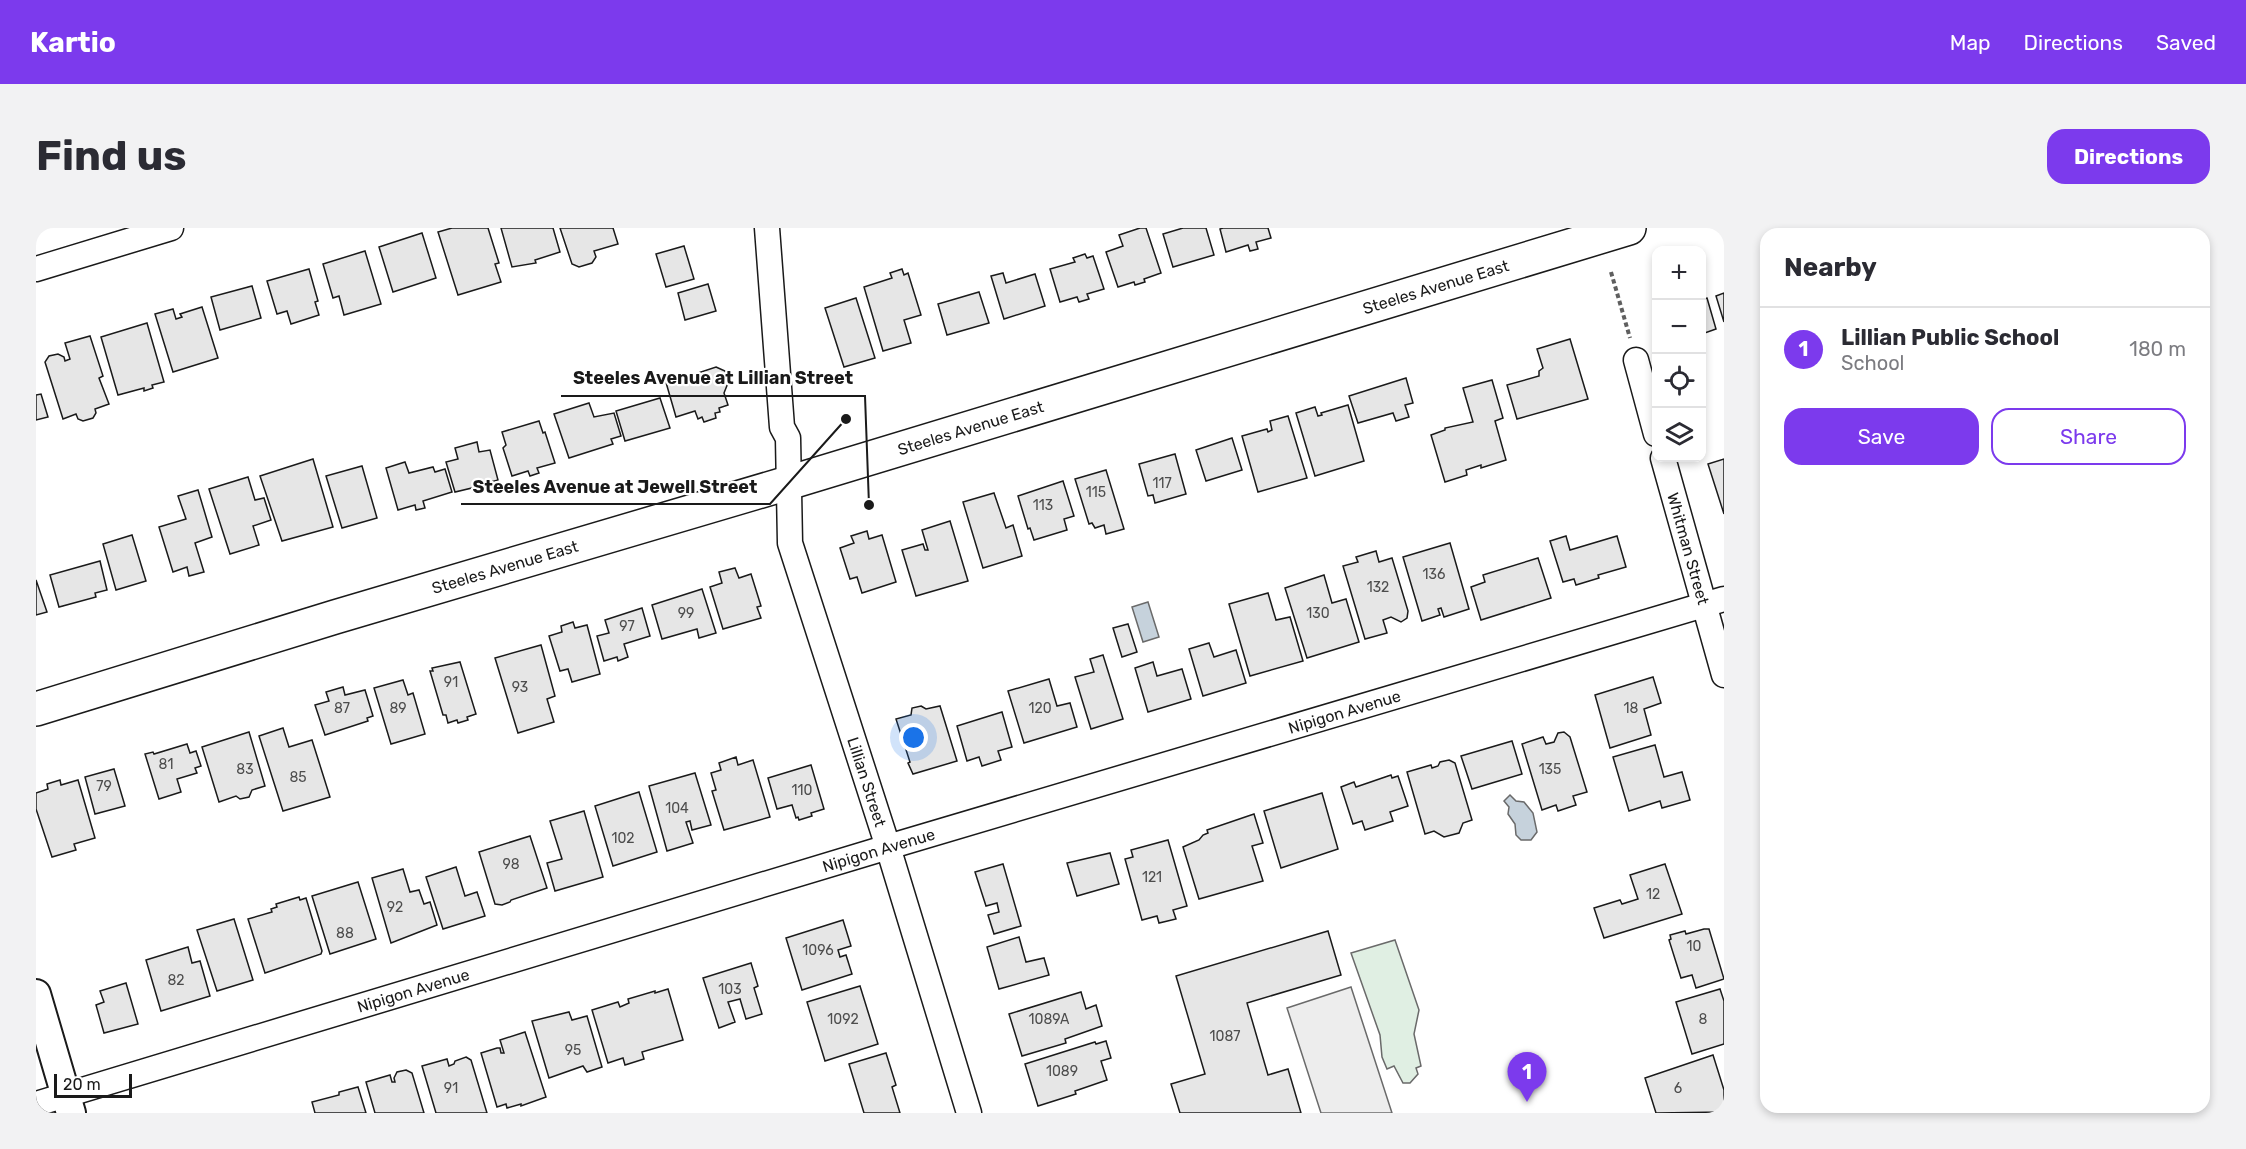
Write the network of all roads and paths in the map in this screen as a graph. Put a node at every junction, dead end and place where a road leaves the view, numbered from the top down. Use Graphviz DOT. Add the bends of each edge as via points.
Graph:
graph roads {
  1 [pos="171,228"];
  2 [pos="767,228"];
  3 [pos="1629,228"];
  4 [pos="36,269"];
  5 [pos="1611,272"];
  6 [pos="1636,360"];
  7 [pos="1652,419"];
  8 [pos="1664,462"];
  9 [pos="788,483"];
  10 [pos="1714,602"];
  11 [pos="1724,675"];
  12 [pos="36,709"];
  13 [pos="888,847"];
  14 [pos="36,993"];
  15 [pos="36,1104"];
  16 [pos="68,1104"];
  17 [pos="969,1113"];
  1 -- 4 [label="street"];
  2 -- 9 [label="street, Lillian Street" via="782,427 788,438"];
  3 -- 9 [label="main road, Steeles Avenue East"];
  5 -- 6 [label="path"];
  6 -- 7 [label="street"];
  8 -- 10 [label="street, Whitman Street"];
  9 -- 12 [label="main road, Steeles Avenue East"];
  9 -- 13 [label="street, Lillian Street" via="790,543"];
  10 -- 11 [label="street, Whitman Street"];
  10 -- 13 [label="street, Nipigon Avenue"];
  13 -- 16 [label="street, Nipigon Avenue"];
  13 -- 17 [label="street, Lillian Street"];
  14 -- 16 [label="street"];
  15 -- 16 [label="street, Nipigon Avenue"];
}
